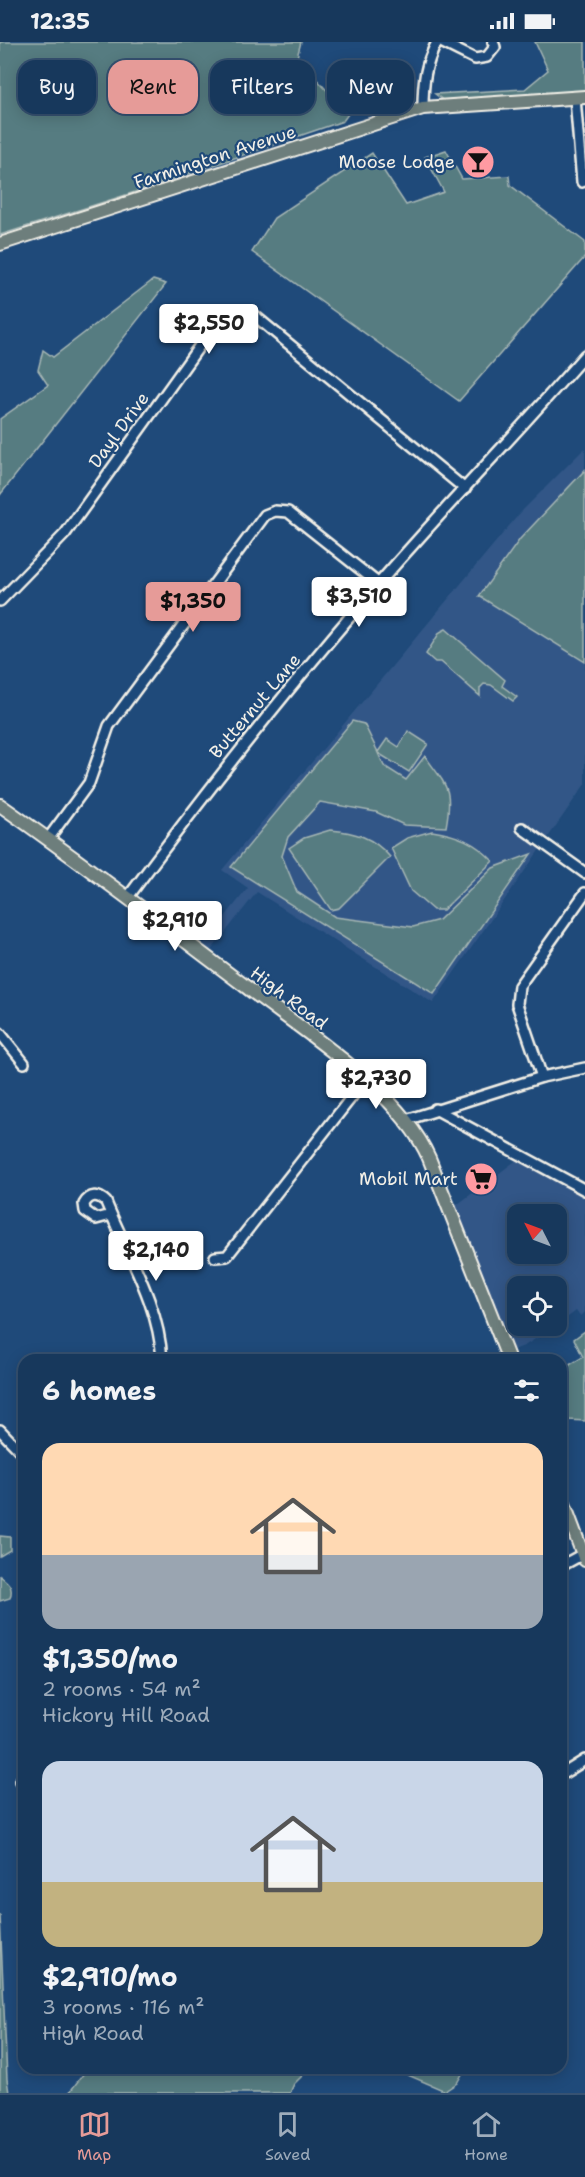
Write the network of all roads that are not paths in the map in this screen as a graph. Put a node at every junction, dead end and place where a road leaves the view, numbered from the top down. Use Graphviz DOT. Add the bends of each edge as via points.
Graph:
graph roads {
  1 [pos="439,42"];
  2 [pos="494,42"];
  3 [pos="580,98"];
  4 [pos="423,108"];
  5 [pos="582,182"];
  6 [pos="0,244"];
  7 [pos="585,355"];
  8 [pos="465,489"];
  9 [pos="379,584"];
  10 [pos="0,601"];
  11 [pos="0,805"];
  12 [pos="522,828"];
  13 [pos="48,839"];
  14 [pos="585,873"];
  15 [pos="585,893"];
  16 [pos="128,897"];
  17 [pos="0,1033"];
  18 [pos="24,1062"];
  19 [pos="585,1068"];
  20 [pos="542,1077"];
  21 [pos="365,1080"];
  22 [pos="435,1109"];
  23 [pos="406,1120"];
  24 [pos="585,1190"];
  25 [pos="111,1215"];
  26 [pos="215,1257"];
  27 [pos="162,1354"];
  28 [pos="507,1354"];
  29 [pos="0,1430"];
  30 [pos="18,1449"];
  31 [pos="567,1512"];
  32 [pos="584,1557"];
  33 [pos="567,1564"];
  34 [pos="585,1760"];
  35 [pos="567,1770"];
  1 -- 2 [label="street" via="475,59 487,57 495,47"];
  1 -- 4 [label="street" via="426,62"];
  3 -- 4 [label="main road, Farmington Avenue"];
  3 -- 5 [label="street"];
  4 -- 6 [label="main road, Farmington Avenue"];
  7 -- 8 [label="street, Butternut Lane"];
  8 -- 9 [label="street, Butternut Lane"];
  8 -- 10 [label="street, Dayl Drive" via="255,316 244,311 228,312 218,320 65,534"];
  9 -- 13 [label="street" via="288,512 265,515 109,726 89,783"];
  9 -- 16 [label="street, Butternut Lane" via="218,776"];
  11 -- 13 [label="main road, High Road"];
  12 -- 14 [label="street"];
  13 -- 16 [label="main road, High Road"];
  15 -- 20 [label="street" via="519,986 518,1004"];
  16 -- 21 [label="main road, High Road"];
  17 -- 18 [label="street"];
  19 -- 20 [label="street"];
  20 -- 22 [label="street"];
  21 -- 23 [label="main road, High Road"];
  21 -- 26 [label="street" via="227,1256"];
  22 -- 23 [label="street"];
  22 -- 24 [label="street"];
  23 -- 28 [label="main road, High Road" via="434,1167"];
  25 -- 27 [label="street" via="150,1302"];
  29 -- 30 [label="street"];
  31 -- 32 [label="main road"];
  32 -- 33 [label="street"];
  34 -- 35 [label="street"];
}
